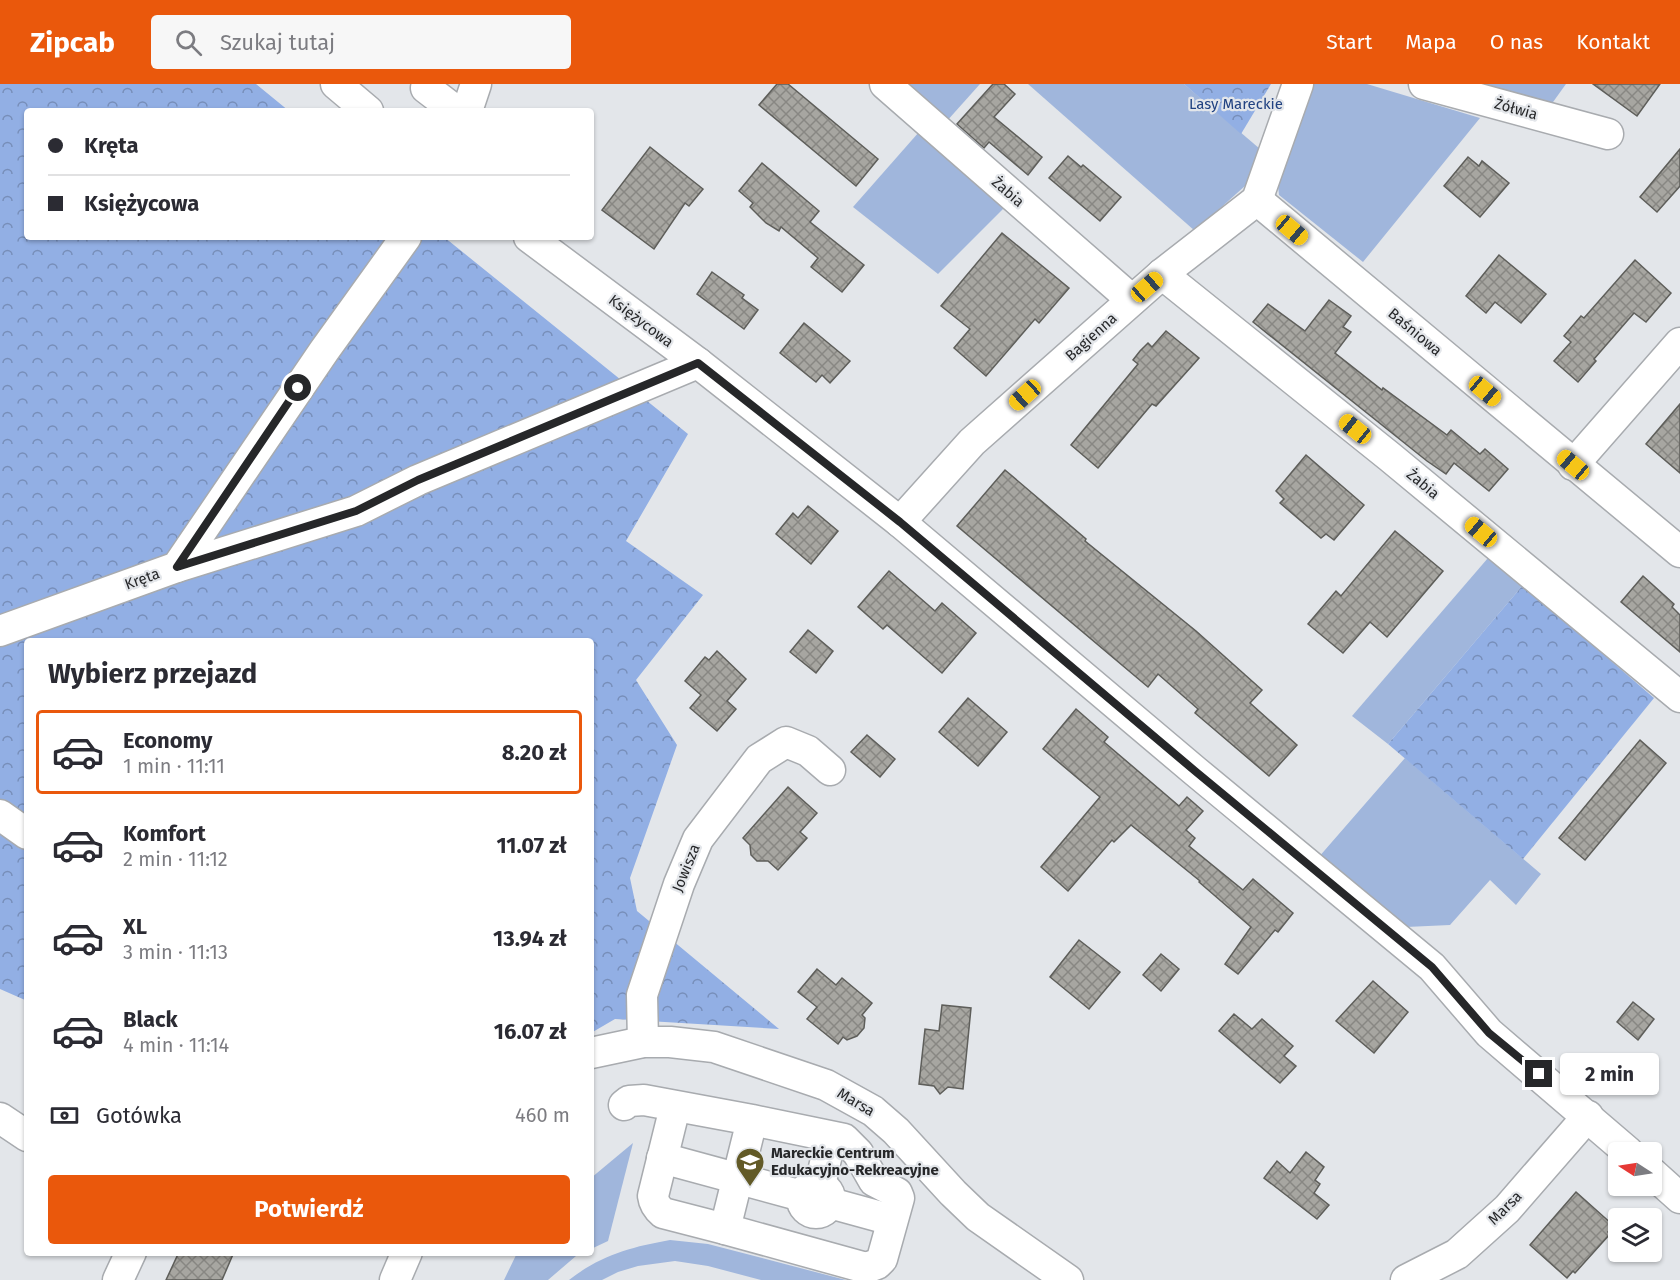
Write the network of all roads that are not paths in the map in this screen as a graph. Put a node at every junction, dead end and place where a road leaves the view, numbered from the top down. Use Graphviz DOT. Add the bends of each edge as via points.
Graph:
graph roads {
  1 [pos="336,84"];
  2 [pos="477,84"];
  3 [pos="885,84"];
  4 [pos="1298,84"];
  5 [pos="1424,84"];
  6 [pos="426,88"];
  7 [pos="365,108"];
  8 [pos="452,108"];
  9 [pos="468,108"];
  10 [pos="1608,134"];
  11 [pos="1257,200"];
  12 [pos="404,240"];
  13 [pos="533,240"];
  14 [pos="1162,274"];
  15 [pos="1132,300"];
  16 [pos="1680,343"];
  17 [pos="698,363"];
  18 [pos="1573,465"];
  19 [pos="900,522"];
  20 [pos="1680,552"];
  21 [pos="177,567"];
  22 [pos="0,631"];
  23 [pos="1680,697"];
  24 [pos="830,770"];
  25 [pos="0,815"];
  26 [pos="24,832"];
  27 [pos="642,1042"];
  28 [pos="594,1052"];
  29 [pos="624,1105"];
  30 [pos="675,1107"];
  31 [pos="1588,1116"];
  32 [pos="0,1119"];
  33 [pos="752,1120"];
  34 [pos="24,1134"];
  35 [pos="831,1137"];
  36 [pos="1617,1142"];
  37 [pos="662,1158"];
  38 [pos="738,1178"];
  39 [pos="1662,1182"];
  40 [pos="1680,1198"];
  41 [pos="816,1199"];
  42 [pos="892,1220"];
  43 [pos="725,1229"];
  44 [pos="802,1250"];
  45 [pos="129,1256"];
  46 [pos="405,1256"];
  47 [pos="118,1280"];
  48 [pos="395,1280"];
  49 [pos="1068,1280"];
  50 [pos="1406,1280"];
  1 -- 7 [label="street"];
  2 -- 9 [label="street"];
  3 -- 15 [label="street, Żabia"];
  4 -- 11 [label="street"];
  5 -- 10 [label="street, Żółwia"];
  6 -- 8 [label="street"];
  11 -- 14 [label="street, Bagienna"];
  11 -- 18 [label="street, Baśniowa"];
  12 -- 21 [label="street, Kręta"];
  13 -- 17 [label="street, Księżycowa"];
  14 -- 15 [label="street, Bagienna"];
  14 -- 23 [label="street, Żabia"];
  15 -- 19 [label="street, Bagienna" via="972,442"];
  16 -- 18 [label="street"];
  17 -- 19 [label="street, Księżycowa"];
  17 -- 21 [label="street" via="418,480 356,511"];
  18 -- 20 [label="street, Baśniowa"];
  19 -- 31 [label="street, Księżycowa" via="1432,967 1489,1033"];
  21 -- 22 [label="street, Kręta"];
  24 -- 27 [label="street, Jowisza" via="808,751 786,742 759,759 698,839 675,894 642,995"];
  25 -- 26 [label="street"];
  27 -- 28 [label="street, Marsa"];
  27 -- 49 [label="street, Marsa" via="714,1047 850,1097 897,1131 978,1217"];
  29 -- 30 [label="street" via="644,1100"];
  30 -- 33 [label="street"];
  30 -- 37 [label="street"];
  31 -- 36 [label="street, Księżycowa"];
  31 -- 50 [label="street, Marsa" via="1498,1217 1457,1254"];
  32 -- 34 [label="street"];
  33 -- 35 [label="street"];
  33 -- 38 [label="street"];
  35 -- 41 [label="street"];
  35 -- 42 [label="street" via="844,1138 858,1152 874,1181 897,1193"];
  37 -- 38 [label="street"];
  37 -- 43 [label="street" via="653,1196 657,1209"];
  38 -- 41 [label="street"];
  38 -- 43 [label="street"];
  39 -- 40 [label="street"];
  41 -- 42 [label="street"];
  41 -- 44 [label="street"];
  42 -- 44 [label="street" via="882,1259 871,1267"];
  43 -- 44 [label="street"];
  45 -- 47 [label="street"];
  46 -- 48 [label="street"];
}
